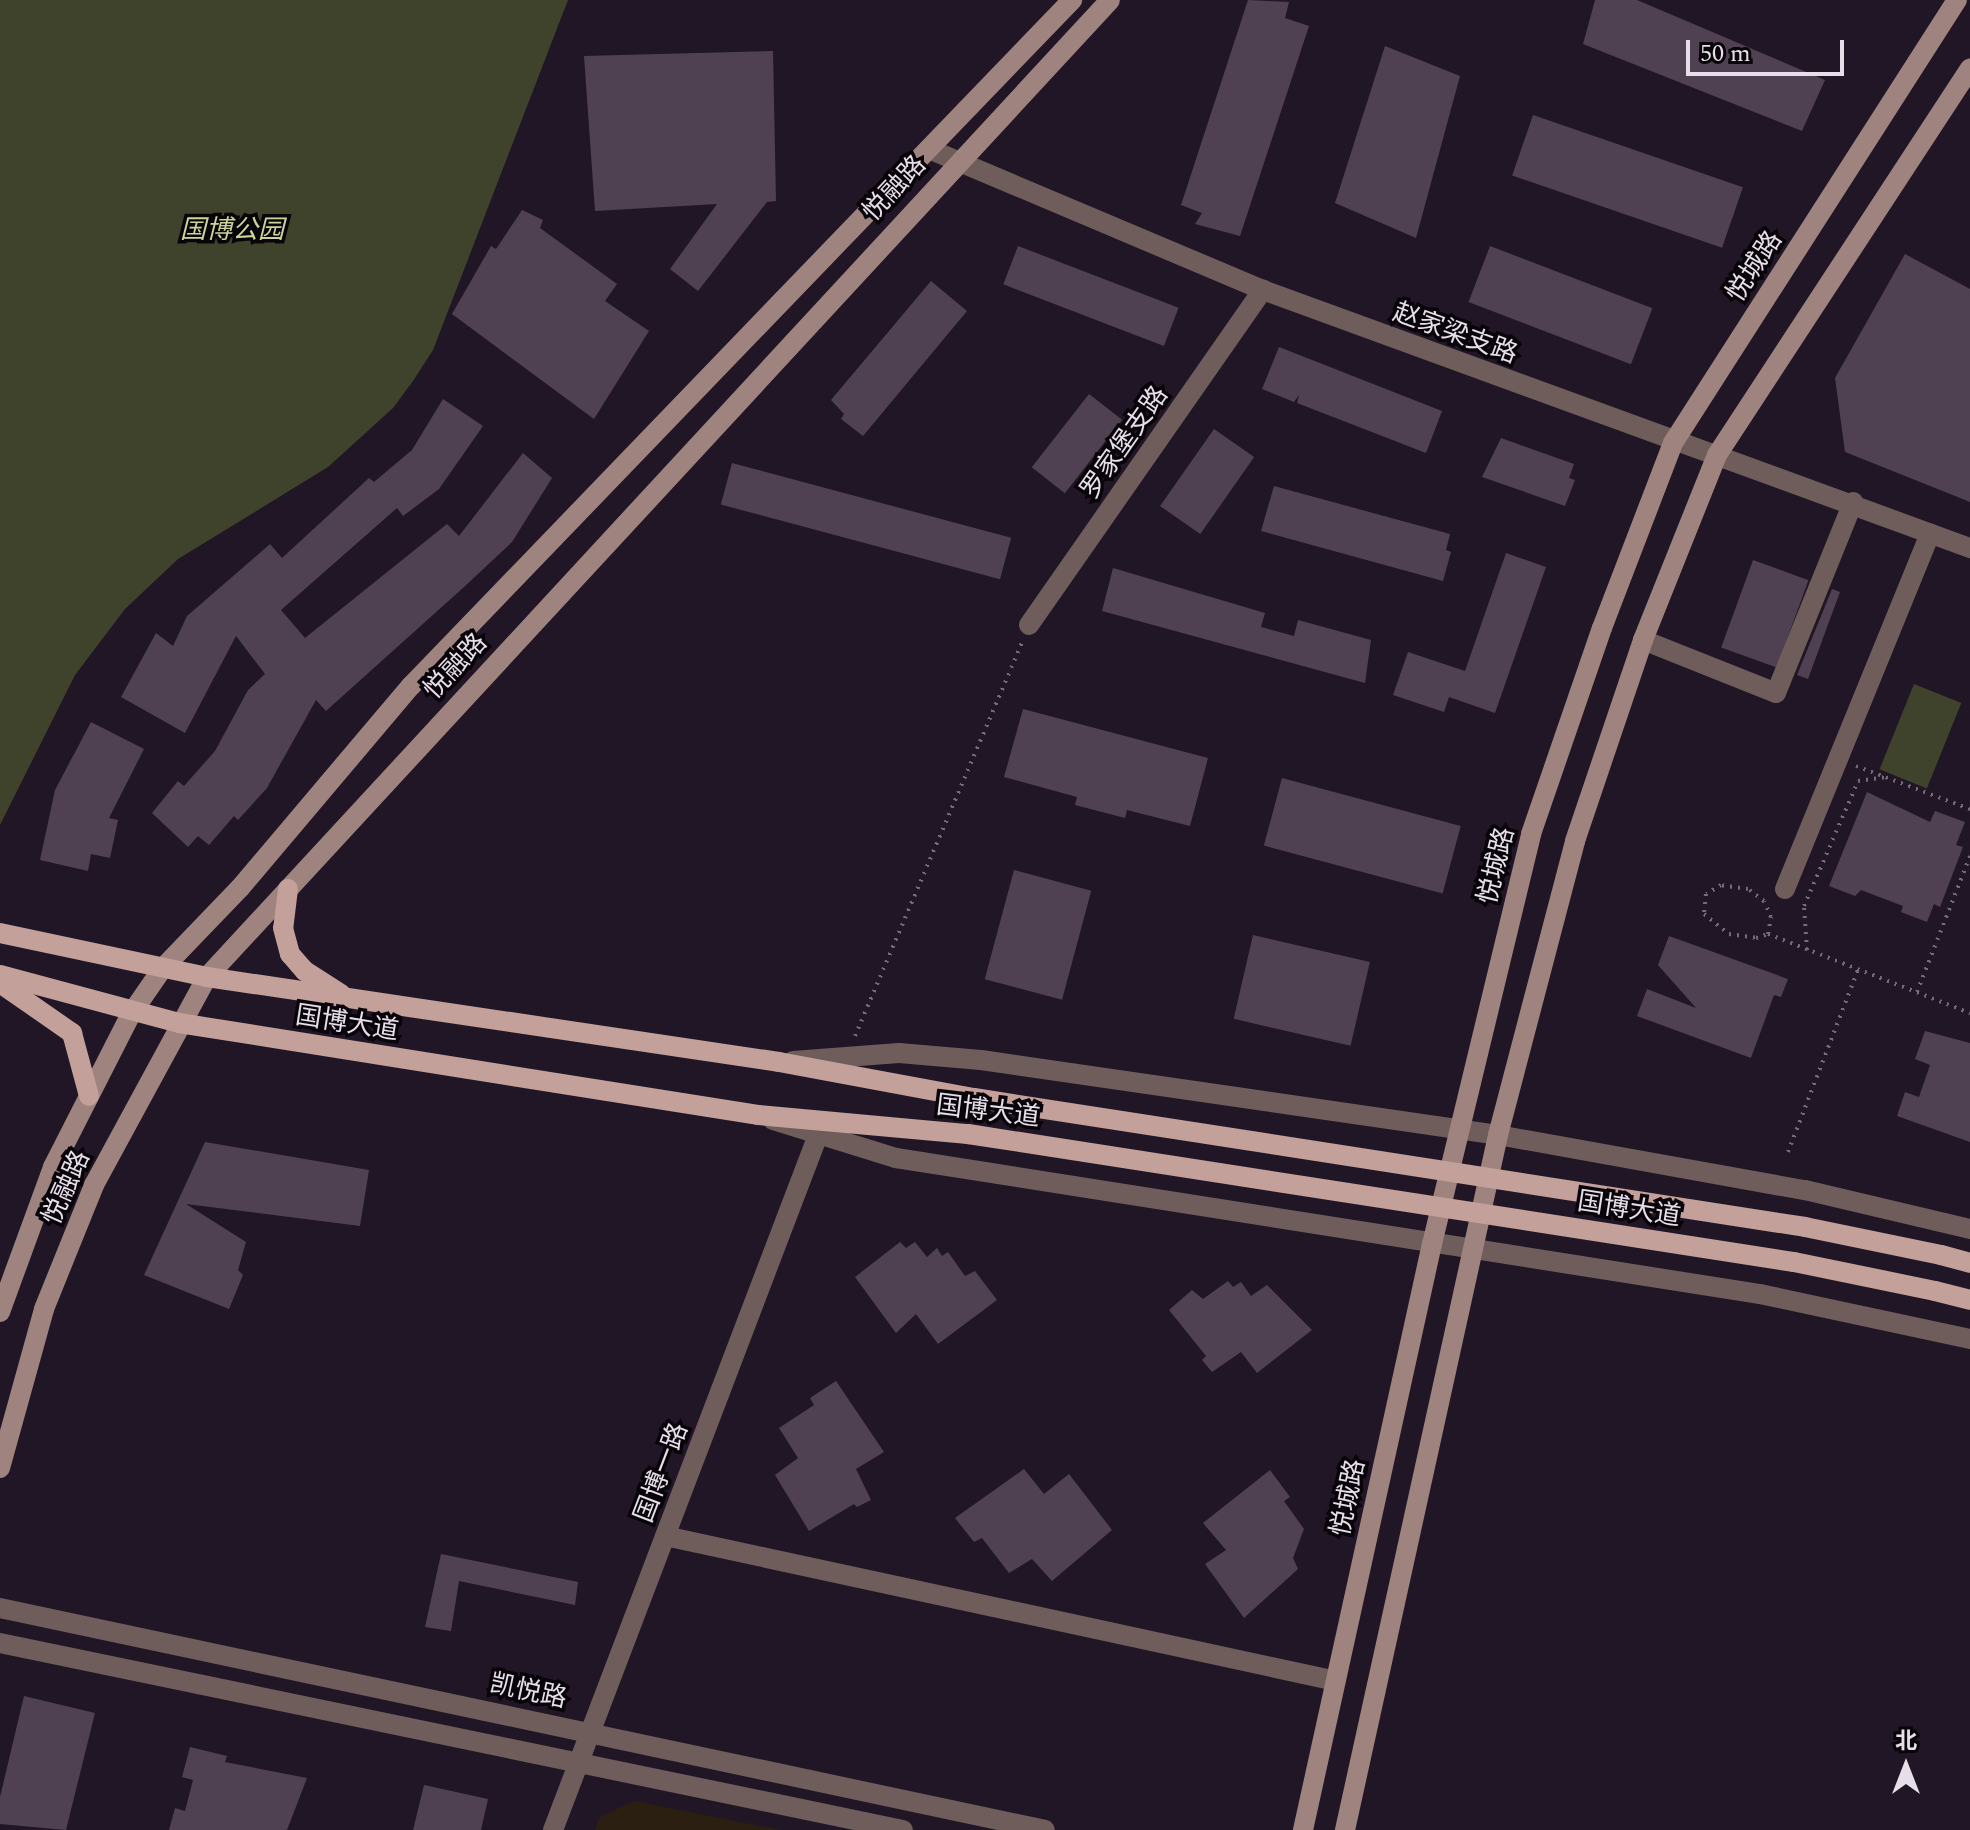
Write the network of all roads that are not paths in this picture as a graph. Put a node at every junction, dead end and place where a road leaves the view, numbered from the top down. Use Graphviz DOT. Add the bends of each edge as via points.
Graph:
graph roads {
  1 [pos="1072,0"];
  2 [pos="1110,0"];
  3 [pos="1957,0"];
  4 [pos="1970,68"];
  5 [pos="929,149"];
  6 [pos="957,160"];
  7 [pos="1263,290"];
  8 [pos="1673,443"];
  9 [pos="1717,455"];
  10 [pos="1853,502"];
  11 [pos="1930,533"];
  12 [pos="1970,548"];
  13 [pos="1029,625"];
  14 [pos="1643,640"];
  15 [pos="288,889"];
  16 [pos="1785,889"];
  17 [pos="0,933"];
  18 [pos="162,969"];
  19 [pos="0,975"];
  20 [pos="207,977"];
  21 [pos="0,983"];
  22 [pos="348,998"];
  23 [pos="131,1014"];
  24 [pos="179,1023"];
  25 [pos="779,1062"];
  26 [pos="89,1096"];
  27 [pos="758,1115"];
  28 [pos="1459,1131"];
  29 [pos="818,1135"];
  30 [pos="1498,1135"];
  31 [pos="1970,1229"];
  32 [pos="1432,1244"];
  33 [pos="1473,1250"];
  34 [pos="1970,1263"];
  35 [pos="1970,1300"];
  36 [pos="0,1312"];
  37 [pos="1970,1339"];
  38 [pos="0,1468"];
  39 [pos="665,1536"];
  40 [pos="0,1608"];
  41 [pos="0,1643"];
  42 [pos="1336,1681"];
  43 [pos="590,1731"];
  44 [pos="579,1761"];
  45 [pos="553,1830"];
  46 [pos="903,1830"];
  47 [pos="1045,1830"];
  48 [pos="1303,1830"];
  49 [pos="1345,1830"];
  1 -- 5 [label="main road, 悦融路"];
  2 -- 6 [label="main road, 悦融路"];
  3 -- 8 [label="main road, 悦城路"];
  4 -- 9 [label="main road"];
  5 -- 6 [label="street, 赵家梁支路"];
  5 -- 18 [label="main road, 悦融路" via="411,686 240,888"];
  6 -- 7 [label="street, 赵家梁支路"];
  6 -- 15 [label="main road, 悦融路"];
  7 -- 8 [label="street, 赵家梁支路"];
  7 -- 13 [label="street, 罗家堡支路"];
  8 -- 9 [label="street, 赵家梁支路"];
  8 -- 28 [label="main road, 悦城路" via="1531,834"];
  9 -- 10 [label="street, 赵家梁支路"];
  9 -- 14 [label="main road"];
  10 -- 11 [label="street, 赵家梁支路"];
  10 -- 14 [label="street" via="1776,693"];
  11 -- 12 [label="street, 赵家梁支路"];
  11 -- 16 [label="street"];
  14 -- 30 [label="main road" via="1575,841"];
  15 -- 20 [label="main road, 悦融路"];
  15 -- 22 [label="main road" via="283,928 290,954 305,971"];
  17 -- 18 [label="main road, 国博大道"];
  18 -- 20 [label="main road, 国博大道"];
  18 -- 23 [label="main road, 悦融路"];
  19 -- 23 [label="main road, 国博大道"];
  20 -- 22 [label="main road, 国博大道"];
  20 -- 24 [label="main road, 悦融路"];
  21 -- 26 [label="main road" via="72,1033"];
  22 -- 25 [label="main road, 国博大道"];
  23 -- 24 [label="main road, 国博大道"];
  23 -- 26 [label="main road, 悦融路"];
  24 -- 27 [label="main road, 国博大道"];
  24 -- 38 [label="main road, 悦融路" via="88,1199 44,1309"];
  25 -- 28 [label="street" via="899,1053 981,1060"];
  25 -- 34 [label="main road, 国博大道, bridge" via="974,1098 1789,1224"];
  26 -- 36 [label="main road, 悦融路" via="53,1167"];
  27 -- 29 [label="street"];
  27 -- 35 [label="main road, 国博大道, bridge" via="968,1134 1794,1262"];
  28 -- 30 [label="street"];
  28 -- 32 [label="main road, 悦城路"];
  29 -- 32 [label="street" via="896,1158"];
  29 -- 39 [label="street, 国博一路"];
  30 -- 31 [label="street" via="1805,1190"];
  30 -- 33 [label="main road"];
  32 -- 33 [label="street"];
  32 -- 42 [label="main road, 悦城路"];
  33 -- 37 [label="street" via="1760,1294"];
  33 -- 49 [label="main road"];
  39 -- 42 [label="street"];
  39 -- 43 [label="street, 国博一路"];
  40 -- 43 [label="street, 凯悦路"];
  41 -- 44 [label="street"];
  42 -- 48 [label="main road, 悦城路"];
  43 -- 44 [label="street, 国博一路"];
  43 -- 47 [label="street, 凯悦路"];
  44 -- 45 [label="street, 国博一路"];
  44 -- 46 [label="street"];
}
